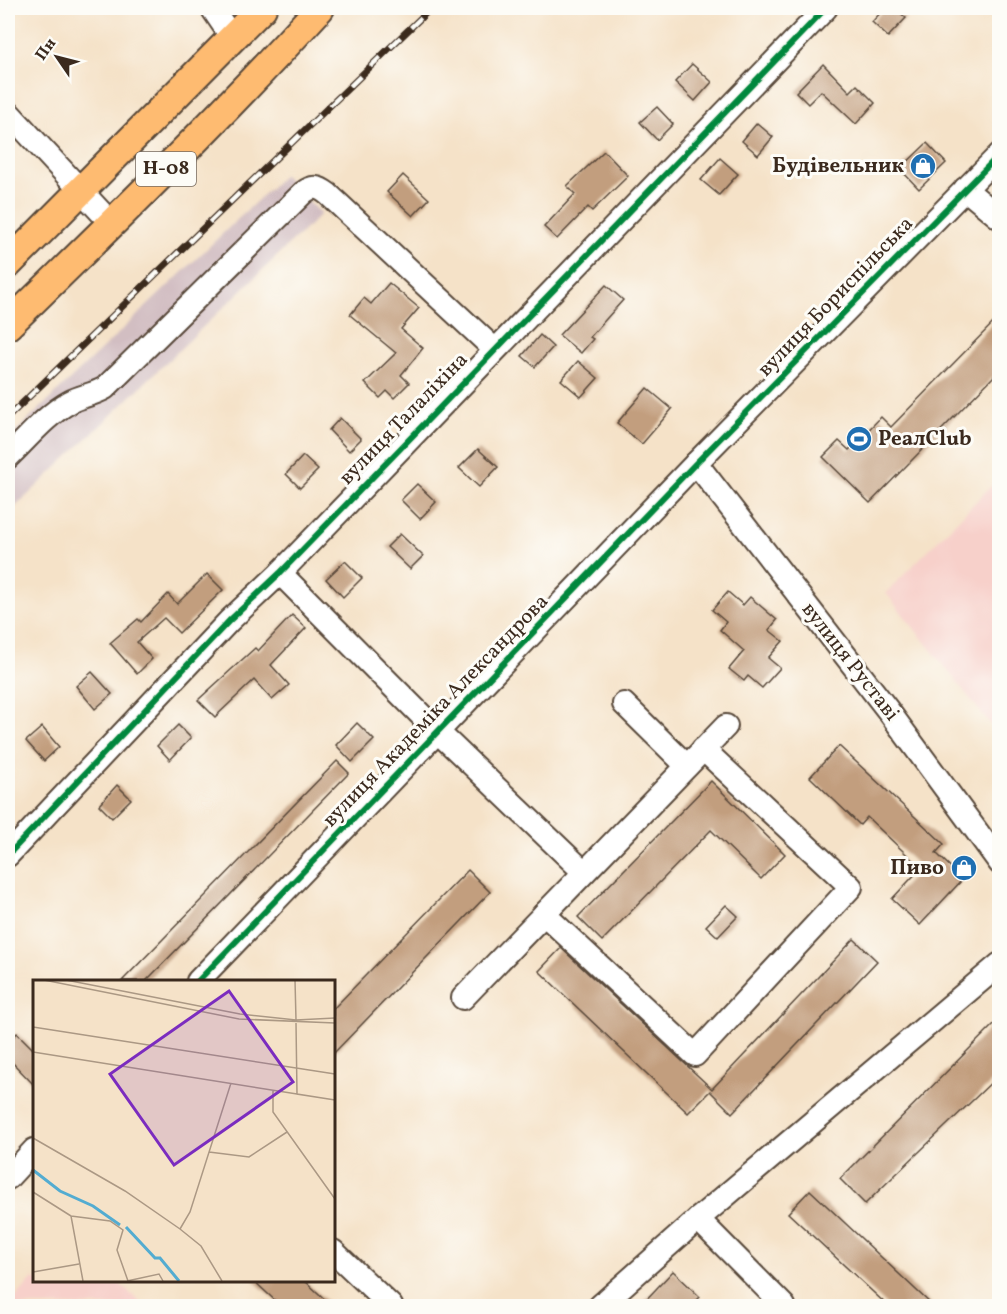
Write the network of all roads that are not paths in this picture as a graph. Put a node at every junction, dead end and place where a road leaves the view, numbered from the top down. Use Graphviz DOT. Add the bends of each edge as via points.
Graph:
graph roads {
  1 [pos="212,8"];
  2 [pos="262,8"];
  3 [pos="320,8"];
  4 [pos="826,8"];
  5 [pos="233,39"];
  6 [pos="8,112"];
  7 [pos="999,154"];
  8 [pos="965,189"];
  9 [pos="80,191"];
  10 [pos="999,218"];
  11 [pos="112,224"];
  12 [pos="8,264"];
  13 [pos="8,325"];
  14 [pos="494,349"];
  15 [pos="8,458"];
  16 [pos="696,464"];
  17 [pos="280,573"];
  18 [pos="624,704"];
  19 [pos="726,726"];
  20 [pos="439,733"];
  21 [pos="703,749"];
  22 [pos="687,766"];
  23 [pos="8,855"];
  24 [pos="999,864"];
  25 [pos="584,872"];
  26 [pos="544,914"];
  27 [pos="999,964"];
  28 [pos="199,980"];
  29 [pos="464,998"];
  30 [pos="33,1151"];
  31 [pos="8,1178"];
  32 [pos="698,1219"];
  33 [pos="334,1252"];
  34 [pos="391,1306"];
  35 [pos="600,1306"];
  36 [pos="784,1306"];
  1 -- 5 [label="street"];
  2 -- 5 [label="main road, Н-08"];
  3 -- 11 [label="main road, Н-08"];
  4 -- 14 [label="street, вулиця Талаліхіна"];
  5 -- 9 [label="main road, Н-08"];
  6 -- 9 [label="street"];
  7 -- 8 [label="street, вулиця Бориспільська"];
  8 -- 10 [label="street"];
  8 -- 16 [label="street, вулиця Бориспільська"];
  9 -- 11 [label="street"];
  9 -- 12 [label="main road, Н-08"];
  11 -- 13 [label="main road, Н-08"];
  14 -- 15 [label="street" via="328,194 312,188 105,388 57,410"];
  14 -- 17 [label="street, вулиця Талаліхіна"];
  16 -- 20 [label="street, вулиця Академіка Александрова"];
  16 -- 24 [label="street, вулиця Руставі" via="887,709"];
  17 -- 20 [label="street"];
  17 -- 23 [label="street, вулиця Талаліхіна" via="229,621"];
  18 -- 22 [label="street"];
  19 -- 21 [label="street"];
  20 -- 25 [label="street"];
  20 -- 28 [label="street, вулиця Академіка Александрова"];
  21 -- 22 [label="street"];
  21 -- 26 [label="street" via="851,887 695,1055"];
  22 -- 25 [label="street"];
  25 -- 26 [label="street"];
  26 -- 29 [label="street"];
  27 -- 32 [label="street"];
  30 -- 31 [label="street"];
  32 -- 35 [label="street"];
  32 -- 36 [label="street"];
  33 -- 34 [label="street"];
}
